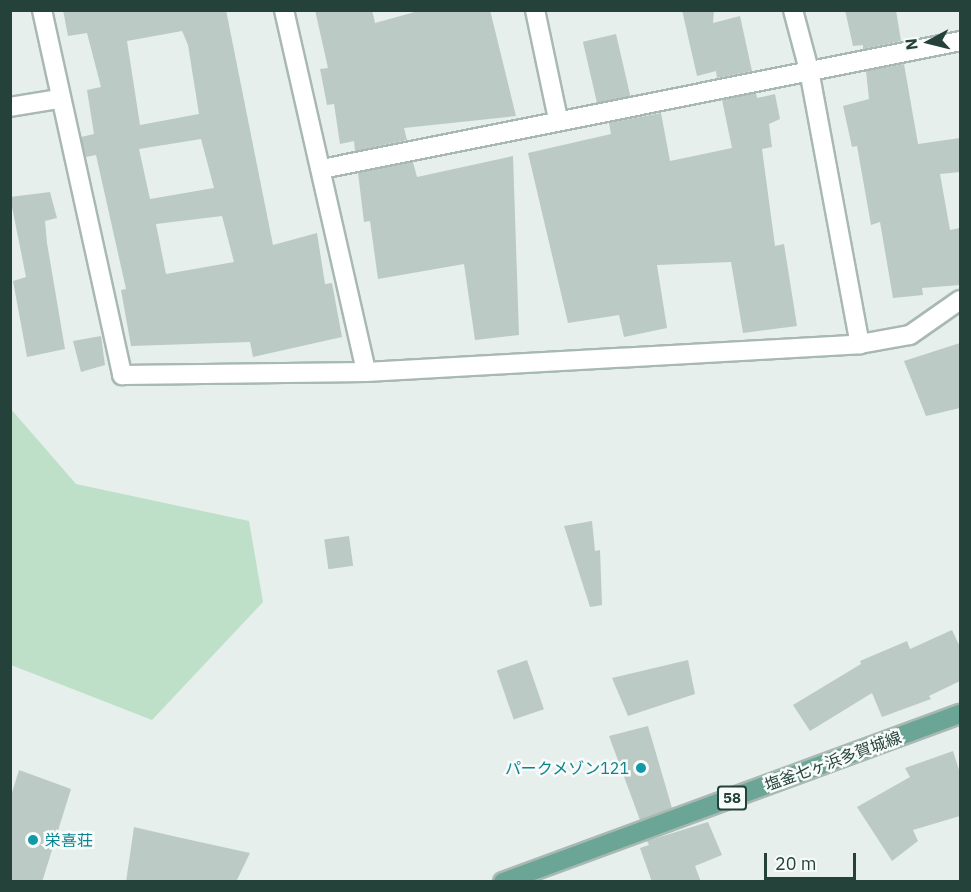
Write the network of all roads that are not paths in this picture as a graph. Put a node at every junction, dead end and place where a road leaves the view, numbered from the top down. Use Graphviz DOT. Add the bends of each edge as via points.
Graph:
graph roads {
  1 [pos="42,10"];
  2 [pos="284,10"];
  3 [pos="535,10"];
  4 [pos="793,10"];
  5 [pos="960,41"];
  6 [pos="809,70"];
  7 [pos="59,99"];
  8 [pos="10,107"];
  9 [pos="558,119"];
  10 [pos="322,170"];
  11 [pos="960,300"];
  12 [pos="860,344"];
  13 [pos="366,372"];
  14 [pos="960,714"];
  15 [pos="503,882"];
  1 -- 7 [label="street"];
  2 -- 10 [label="street"];
  3 -- 9 [label="street"];
  4 -- 6 [label="street"];
  5 -- 6 [label="street"];
  6 -- 9 [label="street"];
  6 -- 12 [label="street"];
  7 -- 8 [label="street"];
  7 -- 13 [label="street" via="122,375"];
  9 -- 10 [label="street"];
  10 -- 13 [label="street"];
  11 -- 12 [label="street" via="910,335"];
  12 -- 13 [label="street"];
  14 -- 15 [label="main road, 塩釜七ヶ浜多賀城線 / 58"];
}
